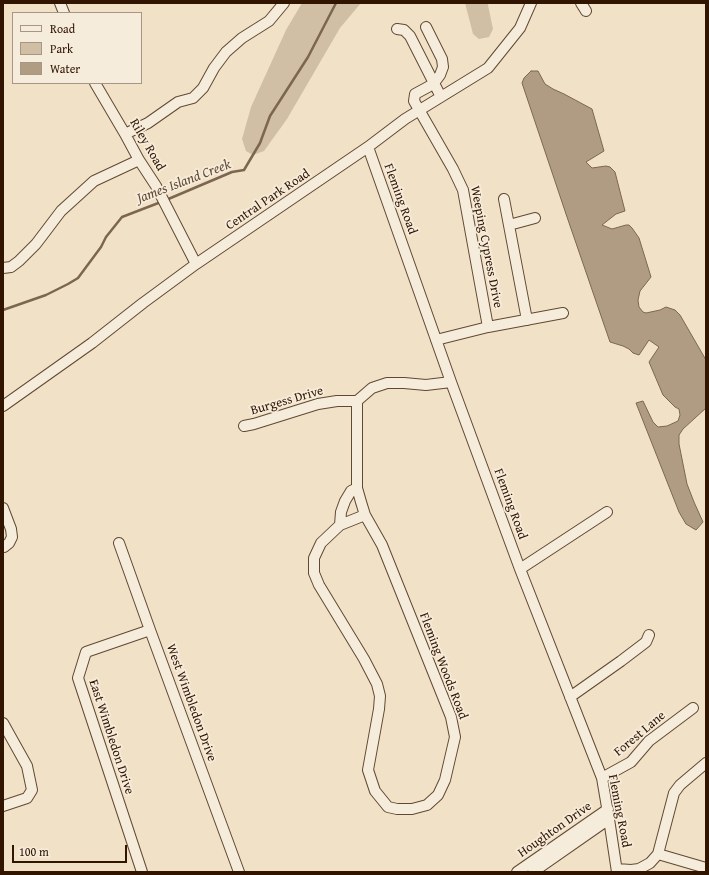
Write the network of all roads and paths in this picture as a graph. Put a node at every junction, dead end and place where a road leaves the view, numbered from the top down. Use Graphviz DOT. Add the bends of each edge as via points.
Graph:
graph roads {
  1 [pos="284,3"];
  2 [pos="531,3"];
  3 [pos="426,27"];
  4 [pos="397,29"];
  5 [pos="434,83"];
  6 [pos="96,84"];
  7 [pos="441,97"];
  8 [pos="419,110"];
  9 [pos="125,134"];
  10 [pos="368,147"];
  11 [pos="139,160"];
  12 [pos="504,199"];
  13 [pos="535,218"];
  14 [pos="509,225"];
  15 [pos="196,264"];
  16 [pos="3,268"];
  17 [pos="563,313"];
  18 [pos="527,320"];
  19 [pos="488,327"];
  20 [pos="436,340"];
  21 [pos="451,382"];
  22 [pos="357,401"];
  23 [pos="3,406"];
  24 [pos="244,426"];
  25 [pos="358,488"];
  26 [pos="3,508"];
  27 [pos="607,512"];
  28 [pos="365,515"];
  29 [pos="340,525"];
  30 [pos="119,543"];
  31 [pos="4,547"];
  32 [pos="520,569"];
  33 [pos="150,630"];
  34 [pos="648,635"];
  35 [pos="570,698"];
  36 [pos="693,708"];
  37 [pos="3,723"];
  38 [pos="706,763"];
  39 [pos="602,778"];
  40 [pos="3,806"];
  41 [pos="608,814"];
  42 [pos="569,841"];
  43 [pos="658,854"];
  44 [pos="706,868"];
  45 [pos="616,871"];
  46 [pos="142,872"];
  47 [pos="240,872"];
  48 [pos="517,872"];
  49 [pos="533,872"];
  1 -- 9 [label="street" via="269,21 226,52 203,88 193,98 178,102 148,123"];
  2 -- 7 [label="street, Central Park Road" via="520,28 488,68"];
  3 -- 5 [label="street" via="443,63 440,75"];
  4 -- 5 [label="street" via="404,30 410,36"];
  5 -- 7 [label="street"];
  5 -- 8 [label="street" via="415,94 414,101"];
  6 -- 9 [label="street, Riley Road"];
  7 -- 8 [label="street, Central Park Road"];
  8 -- 10 [label="street, Central Park Road"];
  8 -- 19 [label="street, Weeping Cypress Drive" via="463,190"];
  9 -- 11 [label="street, Riley Road"];
  10 -- 15 [label="street, Central Park Road"];
  10 -- 20 [label="street, Fleming Road"];
  11 -- 15 [label="street, Riley Road" via="156,186"];
  11 -- 16 [label="street" via="94,181 61,211 36,244 19,261 11,267"];
  12 -- 14 [label="street"];
  13 -- 14 [label="street"];
  14 -- 18 [label="street"];
  15 -- 23 [label="street, Central Park Road"];
  17 -- 18 [label="street"];
  18 -- 19 [label="street"];
  19 -- 20 [label="street"];
  20 -- 21 [label="street, Fleming Road"];
  21 -- 22 [label="street" via="426,385 387,383 372,388"];
  21 -- 32 [label="street, Fleming Road"];
  22 -- 24 [label="street, Burgess Drive" via="318,404"];
  22 -- 25 [label="street, Fleming Woods Road"];
  25 -- 28 [label="street, Fleming Woods Road"];
  25 -- 29 [label="street" via="351,491 345,501"];
  26 -- 31 [label="street" via="12,529 12,537"];
  27 -- 32 [label="street"];
  28 -- 29 [label="street, Fleming Woods Road"];
  28 -- 29 [label="street, Fleming Woods Road" via="382,545 451,717 455,737 445,780 438,795 427,805 412,809 388,807 375,791 368,770 379,709 380,696 377,684 314,573 314,558 321,543"];
  30 -- 33 [label="street, West Wimbledon Drive"];
  32 -- 35 [label="street, Fleming Road"];
  33 -- 46 [label="street, East Wimbledon Drive" via="86,652 78,678"];
  33 -- 47 [label="street, West Wimbledon Drive"];
  34 -- 35 [label="street" via="646,642"];
  35 -- 39 [label="street, Fleming Road"];
  36 -- 39 [label="street, Forest Lane" via="649,741 631,762"];
  37 -- 40 [label="street" via="27,766 32,790 27,798"];
  38 -- 43 [label="street" via="680,784 674,793"];
  39 -- 41 [label="street, Fleming Road"];
  41 -- 42 [label="street, Houghton Drive"];
  41 -- 45 [label="street, Fleming Road"];
  42 -- 48 [label="street, Houghton Drive"];
  42 -- 49 [label="street, Houghton Drive"];
  43 -- 44 [label="street"];
  43 -- 45 [label="street" via="650,863 639,869"];
}
